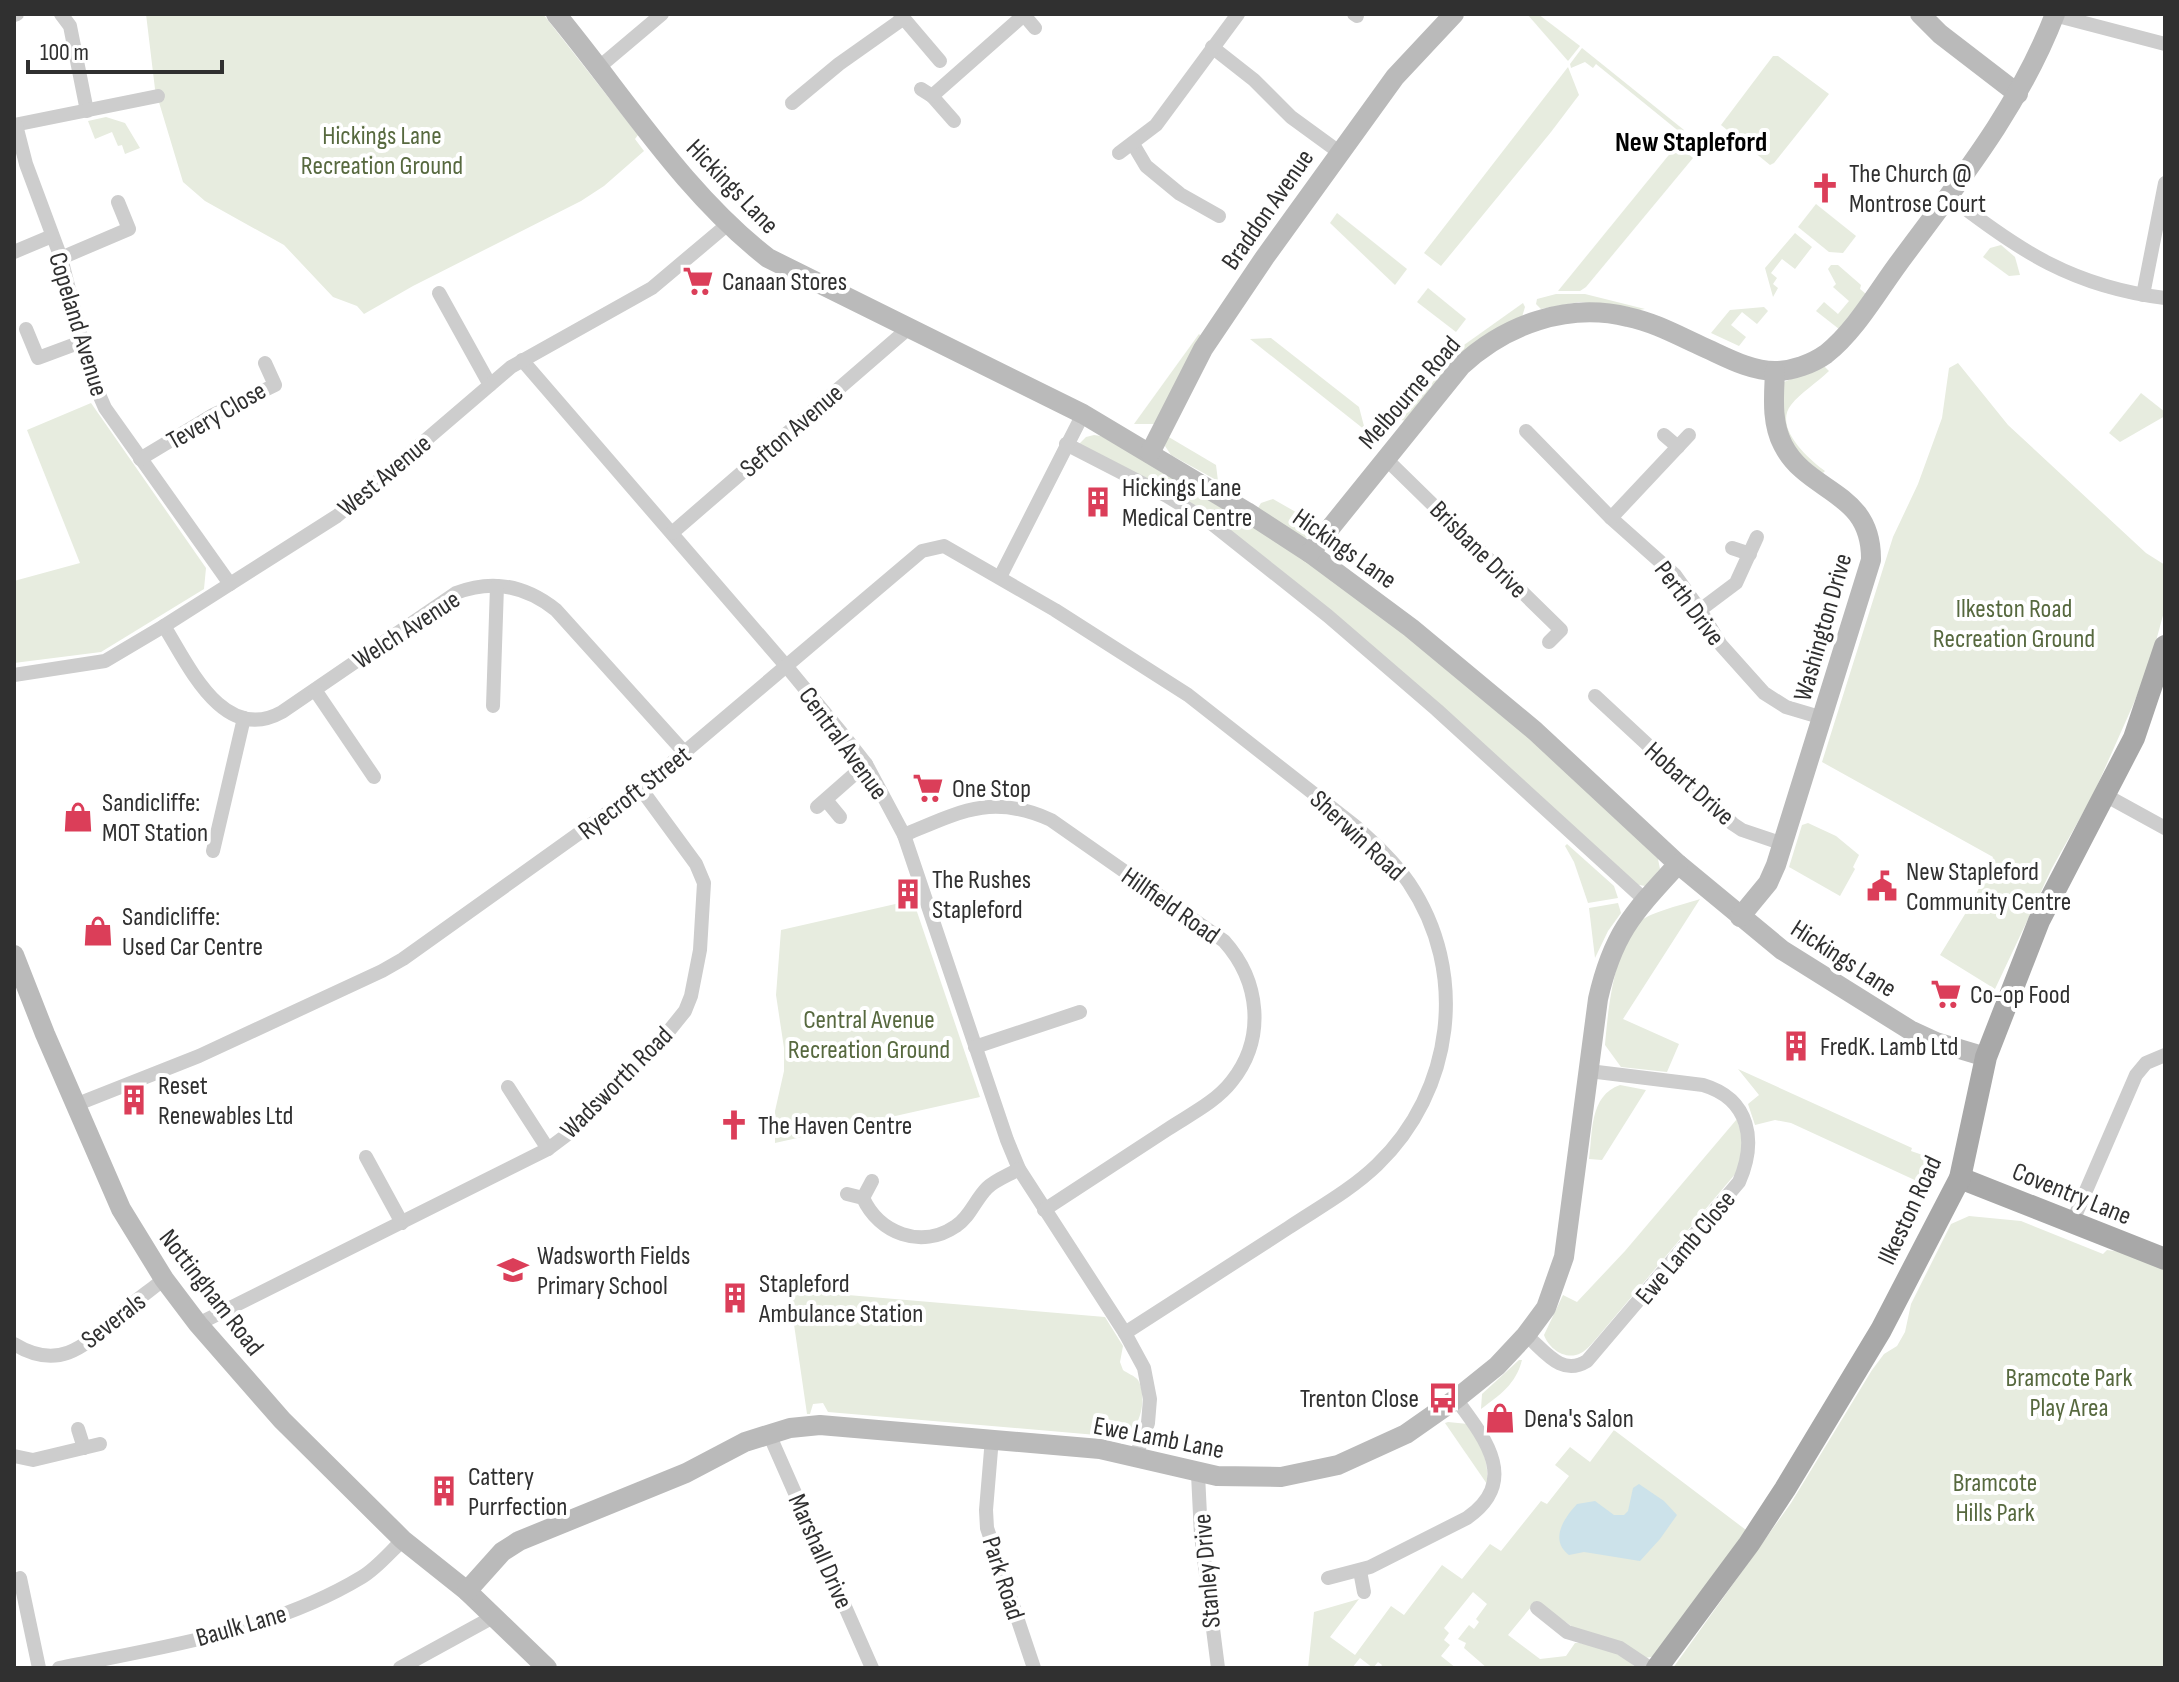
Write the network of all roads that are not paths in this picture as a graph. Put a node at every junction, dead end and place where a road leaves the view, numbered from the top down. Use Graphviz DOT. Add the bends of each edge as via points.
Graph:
graph roads {
  1 [pos="61,14"];
  2 [pos="556,14"];
  3 [pos="662,14"];
  4 [pos="1025,14"];
  5 [pos="1238,14"];
  6 [pos="1454,14"];
  7 [pos="1920,14"];
  8 [pos="2054,14"];
  9 [pos="902,16"];
  10 [pos="1035,28"];
  11 [pos="2165,44"];
  12 [pos="1212,47"];
  13 [pos="940,61"];
  14 [pos="598,68"];
  15 [pos="2018,94"];
  16 [pos="158,96"];
  17 [pos="792,103"];
  18 [pos="87,111"];
  19 [pos="954,121"];
  20 [pos="15,125"];
  21 [pos="1133,144"];
  22 [pos="1339,152"];
  23 [pos="1119,153"];
  24 [pos="2163,190"];
  25 [pos="2146,192"];
  26 [pos="1949,196"];
  27 [pos="118,202"];
  28 [pos="1219,216"];
  29 [pos="728,224"];
  30 [pos="52,236"];
  31 [pos="14,252"];
  32 [pos="61,258"];
  33 [pos="439,293"];
  34 [pos="2143,295"];
  35 [pos="2165,298"];
  36 [pos="910,327"];
  37 [pos="26,329"];
  38 [pos="81,342"];
  39 [pos="35,351"];
  40 [pos="18,357"];
  41 [pos="522,360"];
  42 [pos="265,363"];
  43 [pos="1775,371"];
  44 [pos="490,385"];
  45 [pos="1083,414"];
  46 [pos="1526,431"];
  47 [pos="1664,435"];
  48 [pos="1689,435"];
  49 [pos="1066,444"];
  50 [pos="1678,447"];
  51 [pos="1150,453"];
  52 [pos="1385,458"];
  53 [pos="140,459"];
  54 [pos="1577,460"];
  55 [pos="1566,471"];
  56 [pos="1611,518"];
  57 [pos="672,533"];
  58 [pos="1757,537"];
  59 [pos="1732,548"];
  60 [pos="1310,553"];
  61 [pos="1750,554"];
  62 [pos="1000,577"];
  63 [pos="230,584"];
  64 [pos="497,586"];
  65 [pos="1700,610"];
  66 [pos="164,626"];
  67 [pos="1549,642"];
  68 [pos="2165,646"];
  69 [pos="787,667"];
  70 [pos="14,675"];
  71 [pos="315,690"];
  72 [pos="1595,696"];
  73 [pos="493,706"];
  74 [pos="244,718"];
  75 [pos="1823,718"];
  76 [pos="685,753"];
  77 [pos="866,764"];
  78 [pos="374,777"];
  79 [pos="641,789"];
  80 [pos="2105,795"];
  81 [pos="840,817"];
  82 [pos="2165,828"];
  83 [pos="904,835"];
  84 [pos="1783,844"];
  85 [pos="213,851"];
  86 [pos="1678,864"];
  87 [pos="1645,900"];
  88 [pos="1740,917"];
  89 [pos="14,955"];
  90 [pos="1080,1012"];
  91 [pos="975,1047"];
  92 [pos="2165,1055"];
  93 [pos="1986,1057"];
  94 [pos="1589,1071"];
  95 [pos="508,1087"];
  96 [pos="75,1105"];
  97 [pos="548,1149"];
  98 [pos="366,1157"];
  99 [pos="1019,1169"];
  100 [pos="1960,1178"];
  101 [pos="872,1181"];
  102 [pos="847,1194"];
  103 [pos="863,1198"];
  104 [pos="1044,1210"];
  105 [pos="402,1223"];
  106 [pos="2072,1223"];
  107 [pos="2165,1259"];
  108 [pos="164,1279"];
  109 [pos="198,1324"];
  110 [pos="1125,1333"];
  111 [pos="1526,1335"];
  112 [pos="15,1347"];
  113 [pos="1456,1399"];
  114 [pos="78,1429"];
  115 [pos="769,1434"];
  116 [pos="992,1438"];
  117 [pos="100,1444"];
  118 [pos="84,1448"];
  119 [pos="14,1456"];
  120 [pos="1136,1456"];
  121 [pos="1198,1474"];
  122 [pos="403,1540"];
  123 [pos="1360,1571"];
  124 [pos="21,1573"];
  125 [pos="1328,1578"];
  126 [pos="467,1591"];
  127 [pos="1364,1592"];
  128 [pos="1537,1608"];
  129 [pos="493,1617"];
  130 [pos="39,1668"];
  131 [pos="59,1668"];
  132 [pos="400,1668"];
  133 [pos="547,1668"];
  134 [pos="872,1668"];
  135 [pos="1034,1668"];
  136 [pos="1218,1668"];
  137 [pos="1650,1668"];
  138 [pos="1657,1668"];
  1 -- 18 [label="street" via="70,26"];
  2 -- 14 [label="street, Hickings Lane"];
  3 -- 14 [label="street"];
  4 -- 10 [label="street"];
  4 -- 19 [label="street" via="926,93"];
  5 -- 12 [label="street"];
  6 -- 22 [label="street, Braddon Avenue" via="1395,77"];
  7 -- 15 [label="street"];
  8 -- 11 [label="street"];
  8 -- 15 [label="street, Melbourne Road"];
  9 -- 13 [label="street"];
  9 -- 17 [label="street"];
  12 -- 21 [label="street" via="1156,125"];
  12 -- 22 [label="street"];
  14 -- 29 [label="street, Hickings Lane"];
  15 -- 26 [label="street, Melbourne Road"];
  16 -- 18 [label="street"];
  18 -- 20 [label="street"];
  20 -- 30 [label="street, Copeland Avenue"];
  21 -- 23 [label="street"];
  21 -- 28 [label="street" via="1146,166 1180,194 1204,199"];
  22 -- 51 [label="street, Braddon Avenue" via="1203,349"];
  24 -- 25 [label="street"];
  24 -- 34 [label="street"];
  26 -- 34 [label="street" via="2053,268"];
  26 -- 43 [label="street, Melbourne Road" via="1845,336 1807,364"];
  27 -- 32 [label="street" via="129,229"];
  29 -- 36 [label="street, Hickings Lane" via="781,267"];
  29 -- 41 [label="street, West Avenue" via="652,288"];
  30 -- 31 [label="street"];
  30 -- 32 [label="street, Copeland Avenue"];
  32 -- 38 [label="street, Copeland Avenue"];
  33 -- 44 [label="street"];
  34 -- 35 [label="street"];
  36 -- 45 [label="street, Hickings Lane"];
  36 -- 57 [label="street, Sefton Avenue"];
  37 -- 39 [label="street"];
  38 -- 39 [label="street" via="38,358"];
  38 -- 53 [label="street, Copeland Avenue" via="105,408"];
  39 -- 40 [label="street"];
  41 -- 44 [label="street, West Avenue"];
  41 -- 57 [label="street, Central Avenue"];
  42 -- 53 [label="street, Tevery Close" via="275,385"];
  43 -- 52 [label="street, Melbourne Road" via="1749,367 1626,316 1557,316 1502,335 1471,356"];
  43 -- 75 [label="street, Washington Drive" via="1775,419 1782,443 1795,461 1851,506 1871,545 1868,571"];
  44 -- 63 [label="street, West Avenue" via="337,516"];
  45 -- 49 [label="street"];
  45 -- 51 [label="street, Hickings Lane"];
  46 -- 55 [label="street, Perth Drive"];
  47 -- 50 [label="street"];
  48 -- 50 [label="street"];
  49 -- 62 [label="street"];
  49 -- 87 [label="street" via="1211,523 1416,692"];
  50 -- 56 [label="street"];
  51 -- 60 [label="street, Hickings Lane"];
  52 -- 60 [label="street, Melbourne Road"];
  52 -- 67 [label="street, Brisbane Drive" via="1561,630"];
  53 -- 63 [label="street, Copeland Avenue"];
  54 -- 55 [label="street"];
  55 -- 56 [label="street, Perth Drive"];
  56 -- 65 [label="street, Perth Drive" via="1675,575"];
  57 -- 69 [label="street, Central Avenue"];
  58 -- 61 [label="street"];
  59 -- 61 [label="street"];
  60 -- 86 [label="street, Hickings Lane" via="1515,714"];
  61 -- 65 [label="street" via="1736,583"];
  62 -- 69 [label="street, Ryecroft Street" via="944,546 930,547"];
  62 -- 110 [label="street, Sherwin Road" via="1188,695 1355,826 1408,882 1429,921 1443,964 1447,1001 1442,1051 1427,1097 1396,1146 1356,1183"];
  63 -- 66 [label="street, West Avenue"];
  64 -- 71 [label="street, Welch Avenue" via="472,587 441,601"];
  64 -- 73 [label="street"];
  64 -- 76 [label="street, Welch Avenue" via="535,595 556,610"];
  65 -- 75 [label="street, Perth Drive" via="1721,645 1764,693 1786,707"];
  66 -- 70 [label="street, West Avenue" via="105,661"];
  66 -- 74 [label="street" via="208,695"];
  68 -- 80 [label="main road, Ilkeston Road" via="2134,738"];
  69 -- 76 [label="street, Ryecroft Street"];
  69 -- 77 [label="street, Central Avenue"];
  71 -- 74 [label="street, Welch Avenue" via="276,716"];
  71 -- 78 [label="street"];
  72 -- 84 [label="street, Hobart Drive" via="1612,701 1733,824"];
  74 -- 85 [label="street"];
  75 -- 84 [label="street, Washington Drive"];
  76 -- 79 [label="street, Ryecroft Street"];
  77 -- 81 [label="street" via="822,804"];
  77 -- 83 [label="street, Central Avenue"];
  79 -- 96 [label="street, Ryecroft Street" via="382,971 199,1056"];
  79 -- 97 [label="street, Wadsworth Road" via="704,883 691,996 664,1037 576,1128"];
  80 -- 82 [label="street"];
  80 -- 93 [label="main road, Ilkeston Road" via="2039,921"];
  83 -- 91 [label="street, Central Avenue"];
  83 -- 104 [label="street, Hillfield Road" via="975,807 1029,810 1224,941 1252,988 1252,1042 1231,1082 1205,1105"];
  84 -- 88 [label="street, Washington Drive" via="1768,883"];
  86 -- 87 [label="street, Ewe Lamb Lane"];
  86 -- 88 [label="street, Hickings Lane"];
  87 -- 94 [label="street, Ewe Lamb Lane" via="1627,922 1606,966"];
  88 -- 93 [label="street, Hickings Lane" via="1878,1012 1936,1042"];
  89 -- 96 [label="street, Nottingham Road"];
  90 -- 91 [label="street"];
  91 -- 99 [label="street, Central Avenue"];
  92 -- 106 [label="street" via="2146,1063 2136,1075"];
  93 -- 100 [label="main road, Ilkeston Road"];
  94 -- 111 [label="street, Ewe Lamb Lane" via="1562,1265 1546,1308"];
  94 -- 111 [label="street, Ewe Lamb Close" via="1718,1090 1745,1122 1746,1167 1739,1182 1587,1361 1571,1367 1558,1364"];
  95 -- 97 [label="street"];
  96 -- 108 [label="street, Nottingham Road" via="121,1209"];
  97 -- 105 [label="street, Wadsworth Road"];
  98 -- 105 [label="street"];
  99 -- 103 [label="street" via="988,1187 968,1215 939,1235 898,1233 885,1227"];
  99 -- 104 [label="street, Central Avenue"];
  100 -- 106 [label="main road, Coventry Lane"];
  100 -- 138 [label="main road, Ilkeston Road" via="1881,1330 1785,1489"];
  101 -- 103 [label="street"];
  102 -- 103 [label="street"];
  104 -- 110 [label="street, Central Avenue"];
  105 -- 109 [label="street, Wadsworth Road"];
  106 -- 107 [label="main road, Coventry Lane"];
  108 -- 109 [label="street, Nottingham Road"];
  108 -- 112 [label="street, Severals" via="96,1338 69,1353 39,1354"];
  109 -- 122 [label="street, Nottingham Road" via="282,1420"];
  110 -- 120 [label="street, Central Avenue" via="1144,1368 1150,1399"];
  111 -- 113 [label="street, Ewe Lamb Lane"];
  113 -- 121 [label="street, Ewe Lamb Lane" via="1397,1439 1338,1465 1259,1478"];
  113 -- 123 [label="street" via="1490,1448 1490,1494 1467,1518"];
  114 -- 118 [label="street"];
  115 -- 116 [label="street, Ewe Lamb Lane" via="820,1425"];
  115 -- 126 [label="street, Ewe Lamb Lane" via="519,1541"];
  115 -- 134 [label="street, Marshall Drive"];
  116 -- 120 [label="street, Ewe Lamb Lane"];
  116 -- 135 [label="street, Park Road" via="987,1528"];
  117 -- 118 [label="street"];
  118 -- 119 [label="street" via="33,1460"];
  120 -- 121 [label="street, Ewe Lamb Lane"];
  121 -- 136 [label="street, Stanley Drive"];
  122 -- 126 [label="street, Nottingham Road"];
  122 -- 131 [label="street, Baulk Lane" via="365,1575 307,1606 223,1633"];
  123 -- 125 [label="street"];
  123 -- 127 [label="street"];
  124 -- 130 [label="street"];
  126 -- 129 [label="street, Nottingham Road"];
  128 -- 137 [label="street" via="1567,1632 1614,1645"];
  129 -- 132 [label="street"];
  129 -- 133 [label="street, Nottingham Road"];
}
